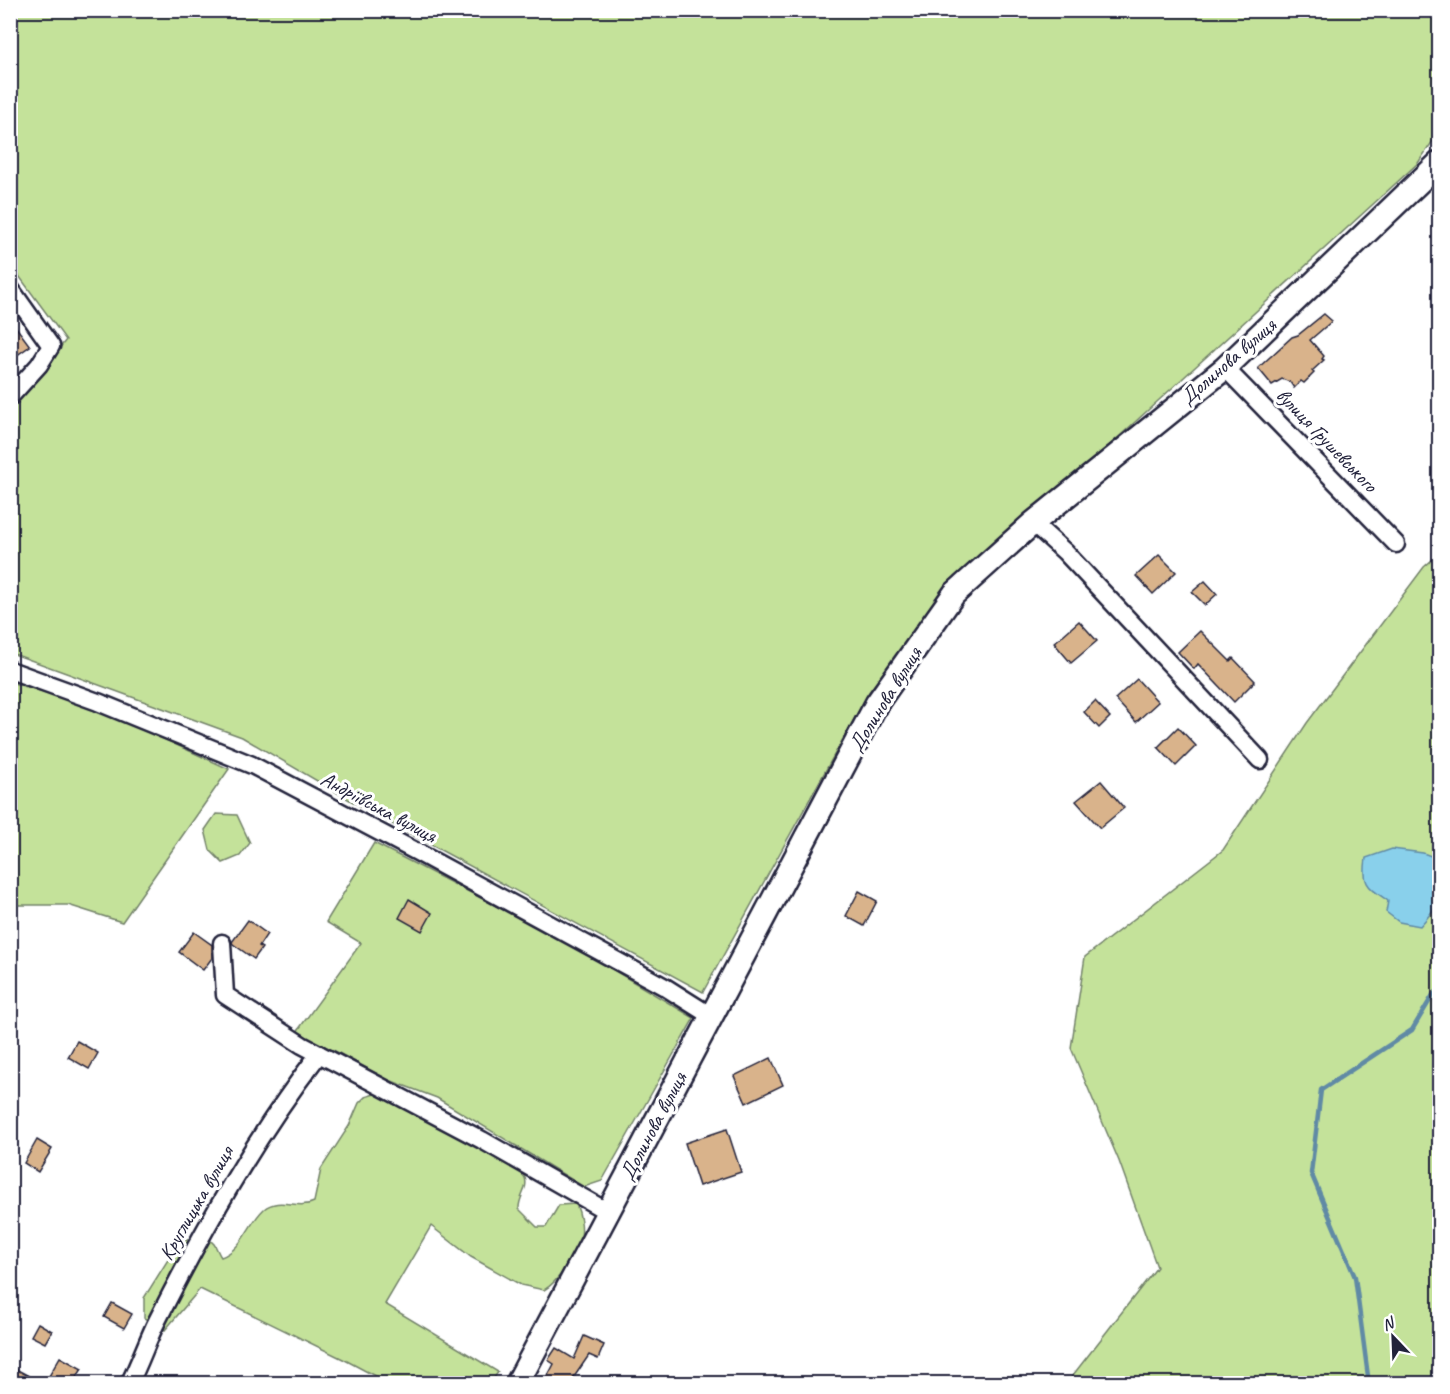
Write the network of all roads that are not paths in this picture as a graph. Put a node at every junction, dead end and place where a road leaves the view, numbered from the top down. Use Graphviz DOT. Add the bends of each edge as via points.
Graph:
graph roads {
  1 [pos="1440,162"];
  2 [pos="10,288"];
  3 [pos="1225,368"];
  4 [pos="10,398"];
  5 [pos="1033,523"];
  6 [pos="1396,544"];
  7 [pos="10,670"];
  8 [pos="1260,760"];
  9 [pos="222,943"];
  10 [pos="711,1016"];
  11 [pos="319,1054"];
  12 [pos="608,1212"];
  13 [pos="129,1383"];
  14 [pos="517,1383"];
  1 -- 3 [label="street, Долинова вулиця"];
  2 -- 4 [label="street" via="51,346"];
  3 -- 5 [label="street, Долинова вулиця"];
  3 -- 6 [label="street, вулиця Грушевського"];
  5 -- 8 [label="street" via="1065,552"];
  5 -- 10 [label="street, Долинова вулиця" via="954,594 877,703"];
  7 -- 10 [label="street, Андріївська вулиця" via="252,765 665,987"];
  9 -- 11 [label="street" via="225,995"];
  10 -- 12 [label="street, Долинова вулиця"];
  11 -- 12 [label="street"];
  11 -- 13 [label="street, Круглицька вулиця" via="285,1098 216,1210"];
  12 -- 14 [label="street, Долинова вулиця"];
}
